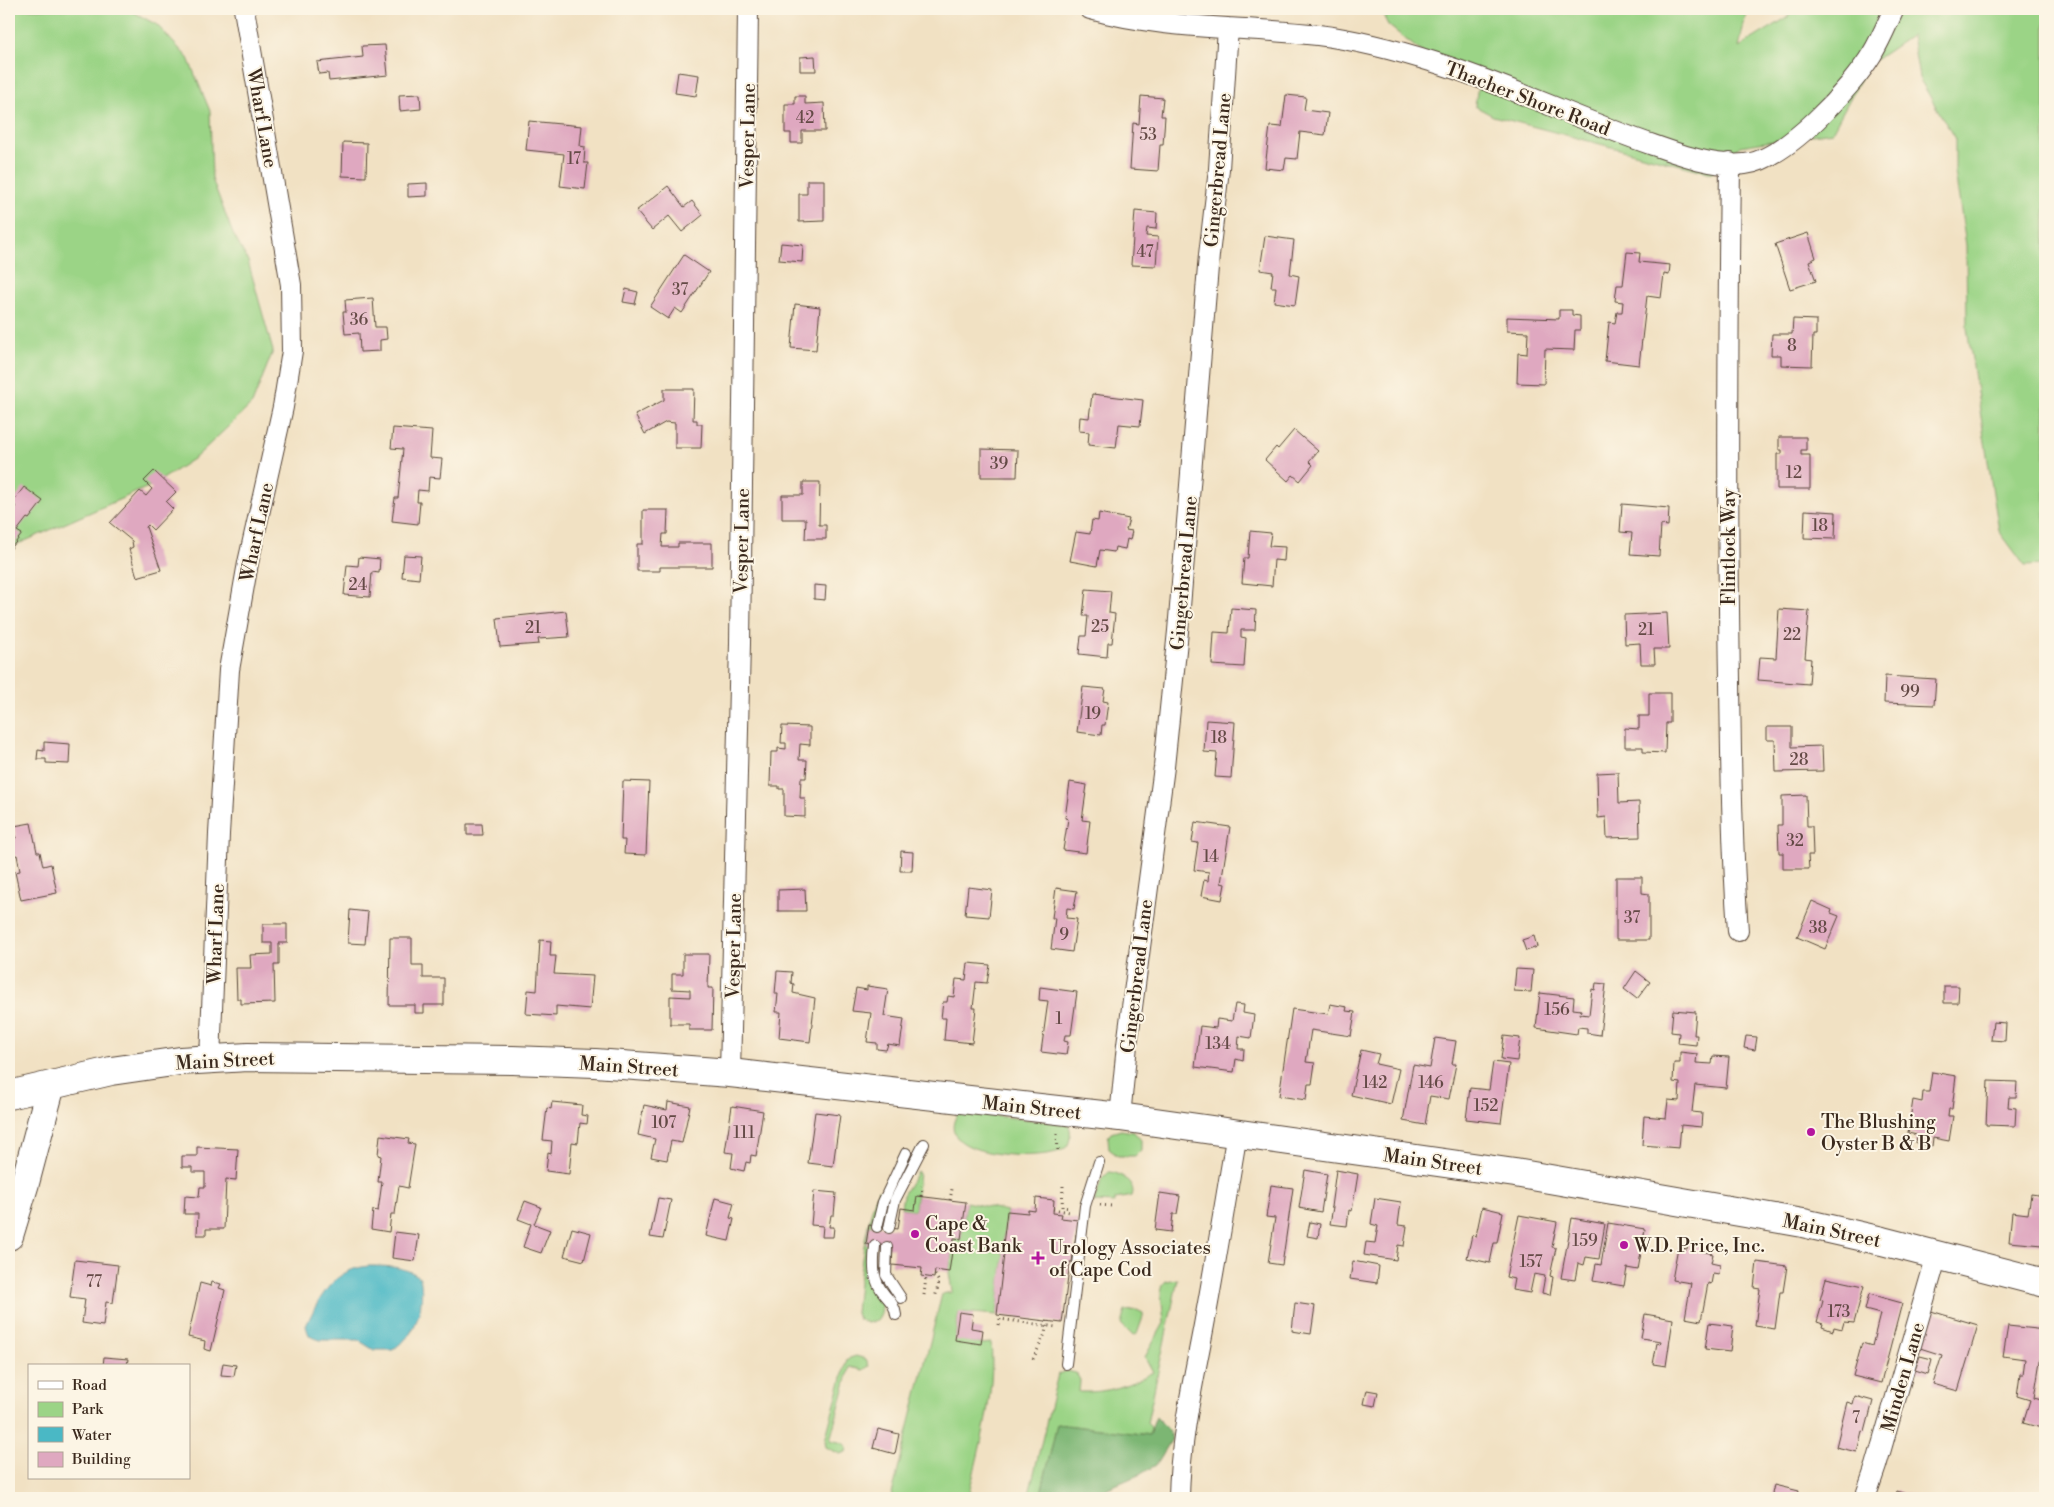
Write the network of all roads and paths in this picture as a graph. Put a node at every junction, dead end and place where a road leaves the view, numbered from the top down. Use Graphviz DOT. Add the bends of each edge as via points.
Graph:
graph roads {
  1 [pos="244,9"];
  2 [pos="748,9"];
  3 [pos="1090,9"];
  4 [pos="1894,9"];
  5 [pos="1228,28"];
  6 [pos="1730,163"];
  7 [pos="1738,931"];
  8 [pos="210,1060"];
  9 [pos="730,1074"];
  10 [pos="51,1085"];
  11 [pos="9,1096"];
  12 [pos="1120,1117"];
  13 [pos="1057,1132"];
  14 [pos="1237,1134"];
  15 [pos="924,1144"];
  16 [pos="1058,1151"];
  17 [pos="906,1153"];
  18 [pos="1099,1162"];
  19 [pos="922,1186"];
  20 [pos="1063,1186"];
  21 [pos="952,1189"];
  22 [pos="921,1196"];
  23 [pos="950,1200"];
  24 [pos="1053,1209"];
  25 [pos="877,1226"];
  26 [pos="890,1228"];
  27 [pos="9,1236"];
  28 [pos="875,1246"];
  29 [pos="887,1247"];
  30 [pos="1937,1255"];
  31 [pos="934,1275"];
  32 [pos="926,1277"];
  33 [pos="2045,1283"];
  34 [pos="924,1295"];
  35 [pos="901,1298"];
  36 [pos="935,1298"];
  37 [pos="896,1315"];
  38 [pos="1047,1321"];
  39 [pos="999,1325"];
  40 [pos="1047,1326"];
  41 [pos="1063,1328"];
  42 [pos="1033,1359"];
  43 [pos="1066,1364"];
  44 [pos="1179,1498"];
  45 [pos="1865,1498"];
  1 -- 8 [label="street, Wharf Lane" via="291,285 292,351 229,670"];
  2 -- 9 [label="street, Vesper Lane" via="740,633"];
  3 -- 5 [label="street, Thacher Shore Road" via="1132,19"];
  4 -- 6 [label="street, Thacher Shore Road" via="1865,65 1816,118 1790,142 1767,156 1745,164"];
  5 -- 6 [label="street, Thacher Shore Road" via="1319,35 1385,48 1456,70 1610,131 1702,160"];
  5 -- 12 [label="street, Gingerbread Lane" via="1220,169 1209,255 1178,631"];
  6 -- 7 [label="street, Flintlock Way" via="1728,581 1733,865"];
  8 -- 9 [label="main road, Main Street" via="248,1057 491,1060 595,1063"];
  8 -- 10 [label="main road, Main Street" via="111,1071"];
  9 -- 12 [label="main road, Main Street"];
  10 -- 11 [label="main road, Main Street"];
  10 -- 27 [label="main road"];
  12 -- 14 [label="main road, Main Street"];
  13 -- 16 [label="path"];
  14 -- 30 [label="main road, Main Street" via="1650,1195 1803,1223"];
  14 -- 44 [label="street" via="1188,1404"];
  15 -- 26 [label="lane" via="895,1200"];
  17 -- 25 [label="lane" via="883,1202"];
  18 -- 43 [label="lane" via="1085,1206"];
  19 -- 22 [label="path"];
  20 -- 24 [label="path" via="1062,1207 1075,1209 1074,1213"];
  21 -- 23 [label="path"];
  28 -- 37 [label="lane" via="873,1272 880,1289 893,1304"];
  29 -- 35 [label="lane" via="886,1275"];
  30 -- 33 [label="main road, Main Street"];
  30 -- 45 [label="street, Minden Lane"];
  31 -- 36 [label="path" via="939,1282"];
  32 -- 34 [label="path"];
  38 -- 40 [label="path"];
  39 -- 40 [label="path" via="1000,1319"];
  40 -- 41 [label="path"];
  40 -- 42 [label="path"];
}
